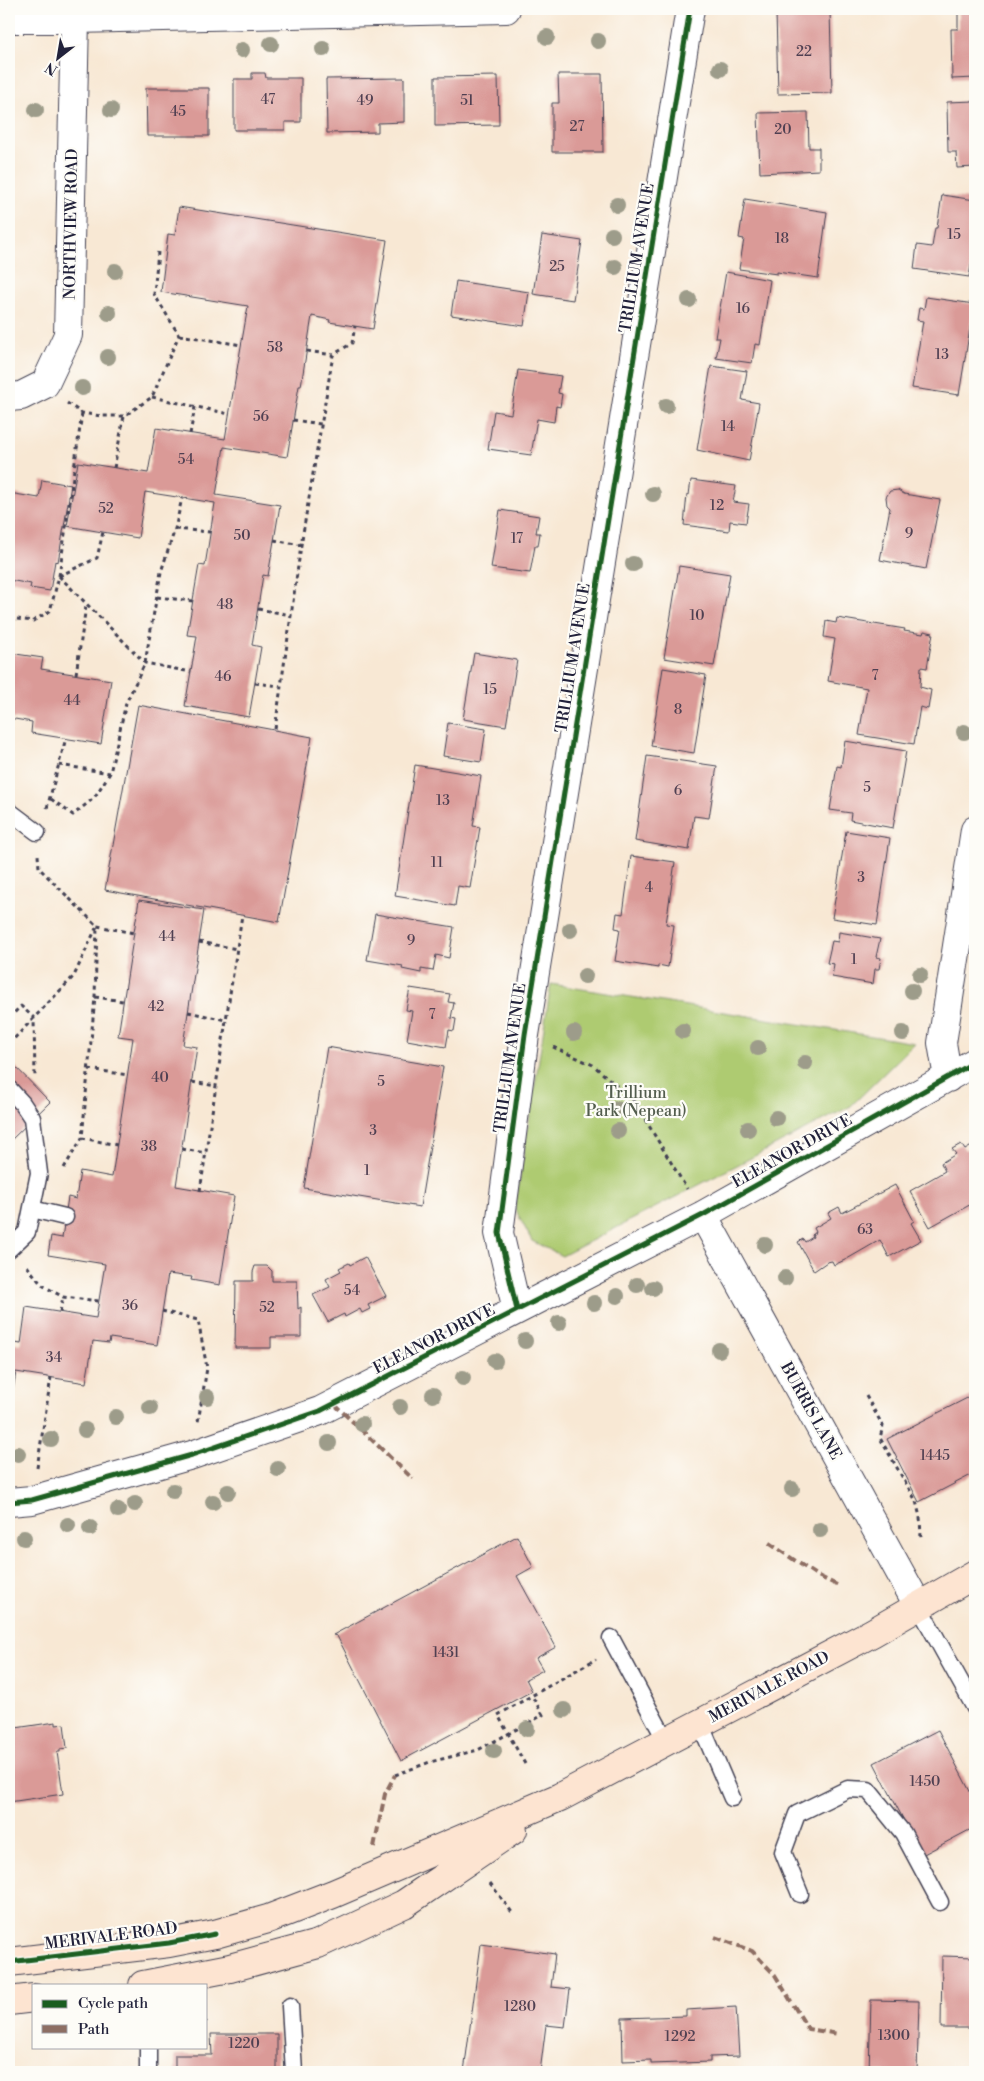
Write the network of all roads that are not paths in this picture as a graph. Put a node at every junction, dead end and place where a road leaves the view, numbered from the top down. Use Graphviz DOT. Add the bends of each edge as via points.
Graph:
graph roads {
  1 [pos="506,9"];
  2 [pos="690,9"];
  3 [pos="9,19"];
  4 [pos="75,19"];
  5 [pos="9,397"];
  6 [pos="9,811"];
  7 [pos="975,830"];
  8 [pos="37,832"];
  9 [pos="975,1062"];
  10 [pos="948,1078"];
  11 [pos="9,1089"];
  12 [pos="32,1209"];
  13 [pos="703,1215"];
  14 [pos="65,1217"];
  15 [pos="10,1248"];
  16 [pos="517,1310"];
  17 [pos="20,1501"];
  18 [pos="975,1574"];
  19 [pos="919,1607"];
  20 [pos="614,1643"];
  21 [pos="975,1708"];
  22 [pos="700,1723"];
  23 [pos="666,1741"];
  24 [pos="560,1797"];
  25 [pos="732,1798"];
  26 [pos="800,1894"];
  27 [pos="940,1902"];
  28 [pos="9,1962"];
  29 [pos="148,1984"];
  30 [pos="32,1998"];
  31 [pos="9,2001"];
  32 [pos="290,2006"];
  33 [pos="148,2048"];
  34 [pos="148,2072"];
  35 [pos="294,2072"];
  1 -- 4 [label="street"];
  2 -- 16 [label="street, TRILLIUM AVENUE" via="525,1034 499,1233"];
  3 -- 4 [label="street"];
  4 -- 5 [label="street, NORTHVIEW ROAD" via="68,335 45,384 21,396"];
  6 -- 8 [label="lane"];
  7 -- 10 [label="street" via="942,1043"];
  9 -- 10 [label="street, ELEANOR DRIVE"];
  10 -- 13 [label="street, ELEANOR DRIVE"];
  11 -- 12 [label="lane" via="32,1118 39,1173"];
  12 -- 14 [label="lane"];
  12 -- 15 [label="lane" via="27,1232"];
  13 -- 16 [label="street, ELEANOR DRIVE"];
  13 -- 19 [label="street, BURRIS LANE"];
  16 -- 17 [label="street, ELEANOR DRIVE" via="320,1411 192,1455"];
  18 -- 19 [label="main road, MERIVALE ROAD"];
  19 -- 21 [label="lane"];
  19 -- 22 [label="main road, MERIVALE ROAD"];
  20 -- 23 [label="lane"];
  22 -- 23 [label="main road, MERIVALE ROAD"];
  22 -- 25 [label="lane"];
  23 -- 24 [label="main road, MERIVALE ROAD"];
  24 -- 28 [label="main road, MERIVALE ROAD" via="268,1919 169,1943"];
  24 -- 29 [label="main road, MERIVALE ROAD" via="404,1904 361,1925 318,1944 269,1958"];
  26 -- 27 [label="lane" via="783,1852 797,1814 848,1789 868,1790 903,1833"];
  30 -- 31 [label="main road"];
  32 -- 35 [label="lane"];
  33 -- 34 [label="lane"];
}
